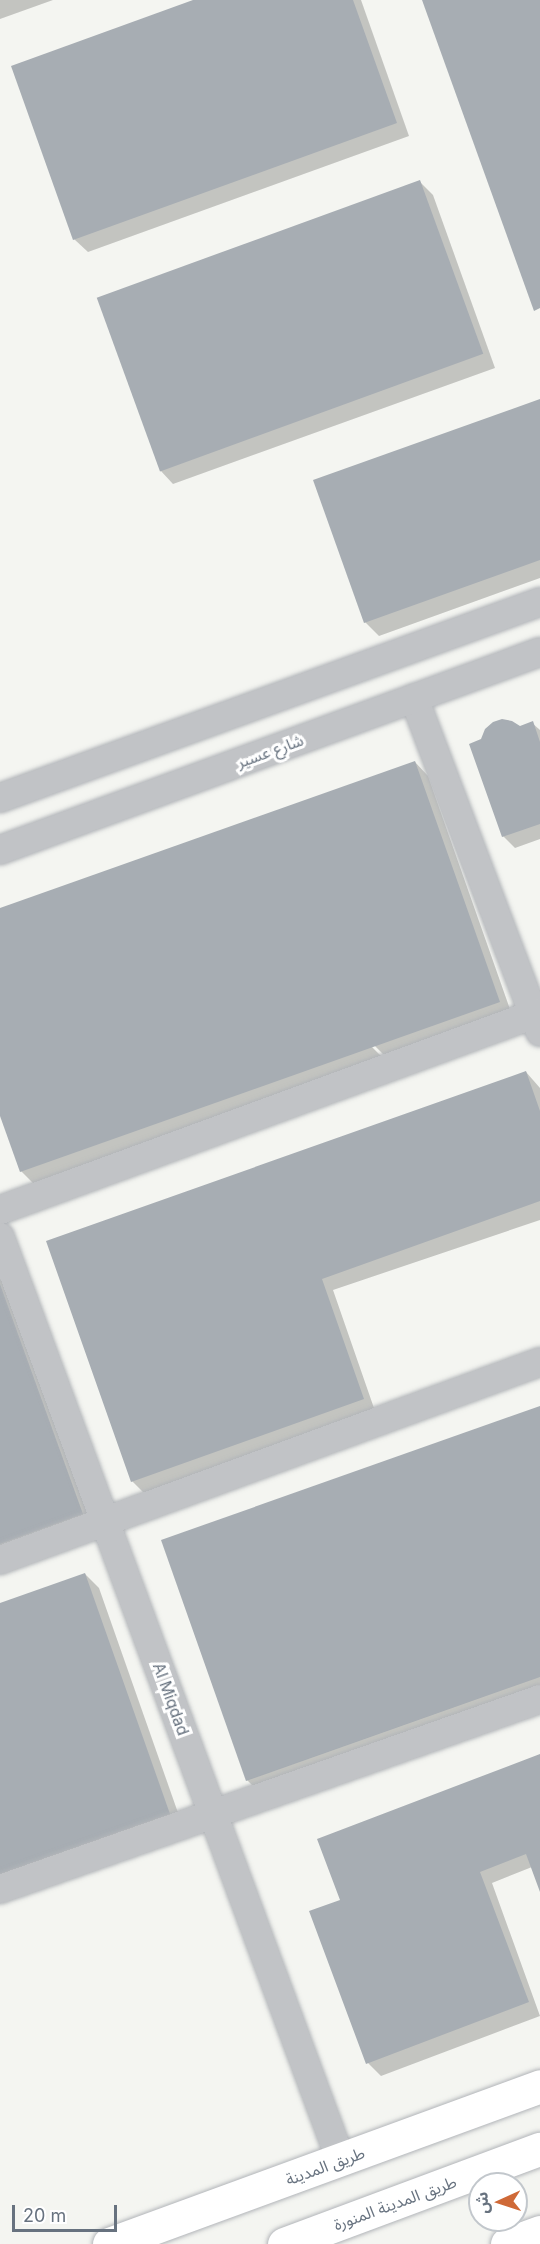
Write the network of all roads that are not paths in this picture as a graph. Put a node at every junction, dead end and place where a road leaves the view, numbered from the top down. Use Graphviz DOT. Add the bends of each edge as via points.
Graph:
graph roads {
  1 [pos="540,602"];
  2 [pos="540,652"];
  3 [pos="414,698"];
  4 [pos="0,798"];
  5 [pos="0,850"];
  6 [pos="538,1019"];
  7 [pos="0,1210"];
  8 [pos="0,1237"];
  9 [pos="540,1362"];
  10 [pos="105,1521"];
  11 [pos="0,1560"];
  12 [pos="540,1699"];
  13 [pos="214,1814"];
  14 [pos="0,1889"];
  15 [pos="540,2086"];
  16 [pos="540,2149"];
  17 [pos="341,2161"];
  18 [pos="540,2232"];
  19 [pos="540,2237"];
  20 [pos="109,2244"];
  21 [pos="284,2244"];
  22 [pos="507,2244"];
  23 [pos="515,2244"];
  1 -- 4 [label="street"];
  2 -- 3 [label="street, شارع عسير"];
  3 -- 5 [label="street, شارع عسير"];
  3 -- 6 [label="street"];
  6 -- 7 [label="street"];
  8 -- 10 [label="street, Al Miqdad"];
  9 -- 10 [label="street"];
  10 -- 11 [label="street"];
  10 -- 13 [label="street, Al Miqdad"];
  12 -- 13 [label="street"];
  13 -- 14 [label="street"];
  13 -- 17 [label="street, Al Miqdad"];
  15 -- 17 [label="main road, طريق المدينة"];
  16 -- 21 [label="main road, طريق المدينة المنورة"];
  17 -- 20 [label="main road, طريق المدينة"];
  18 -- 22 [label="main road"];
  19 -- 23 [label="main road"];
}
